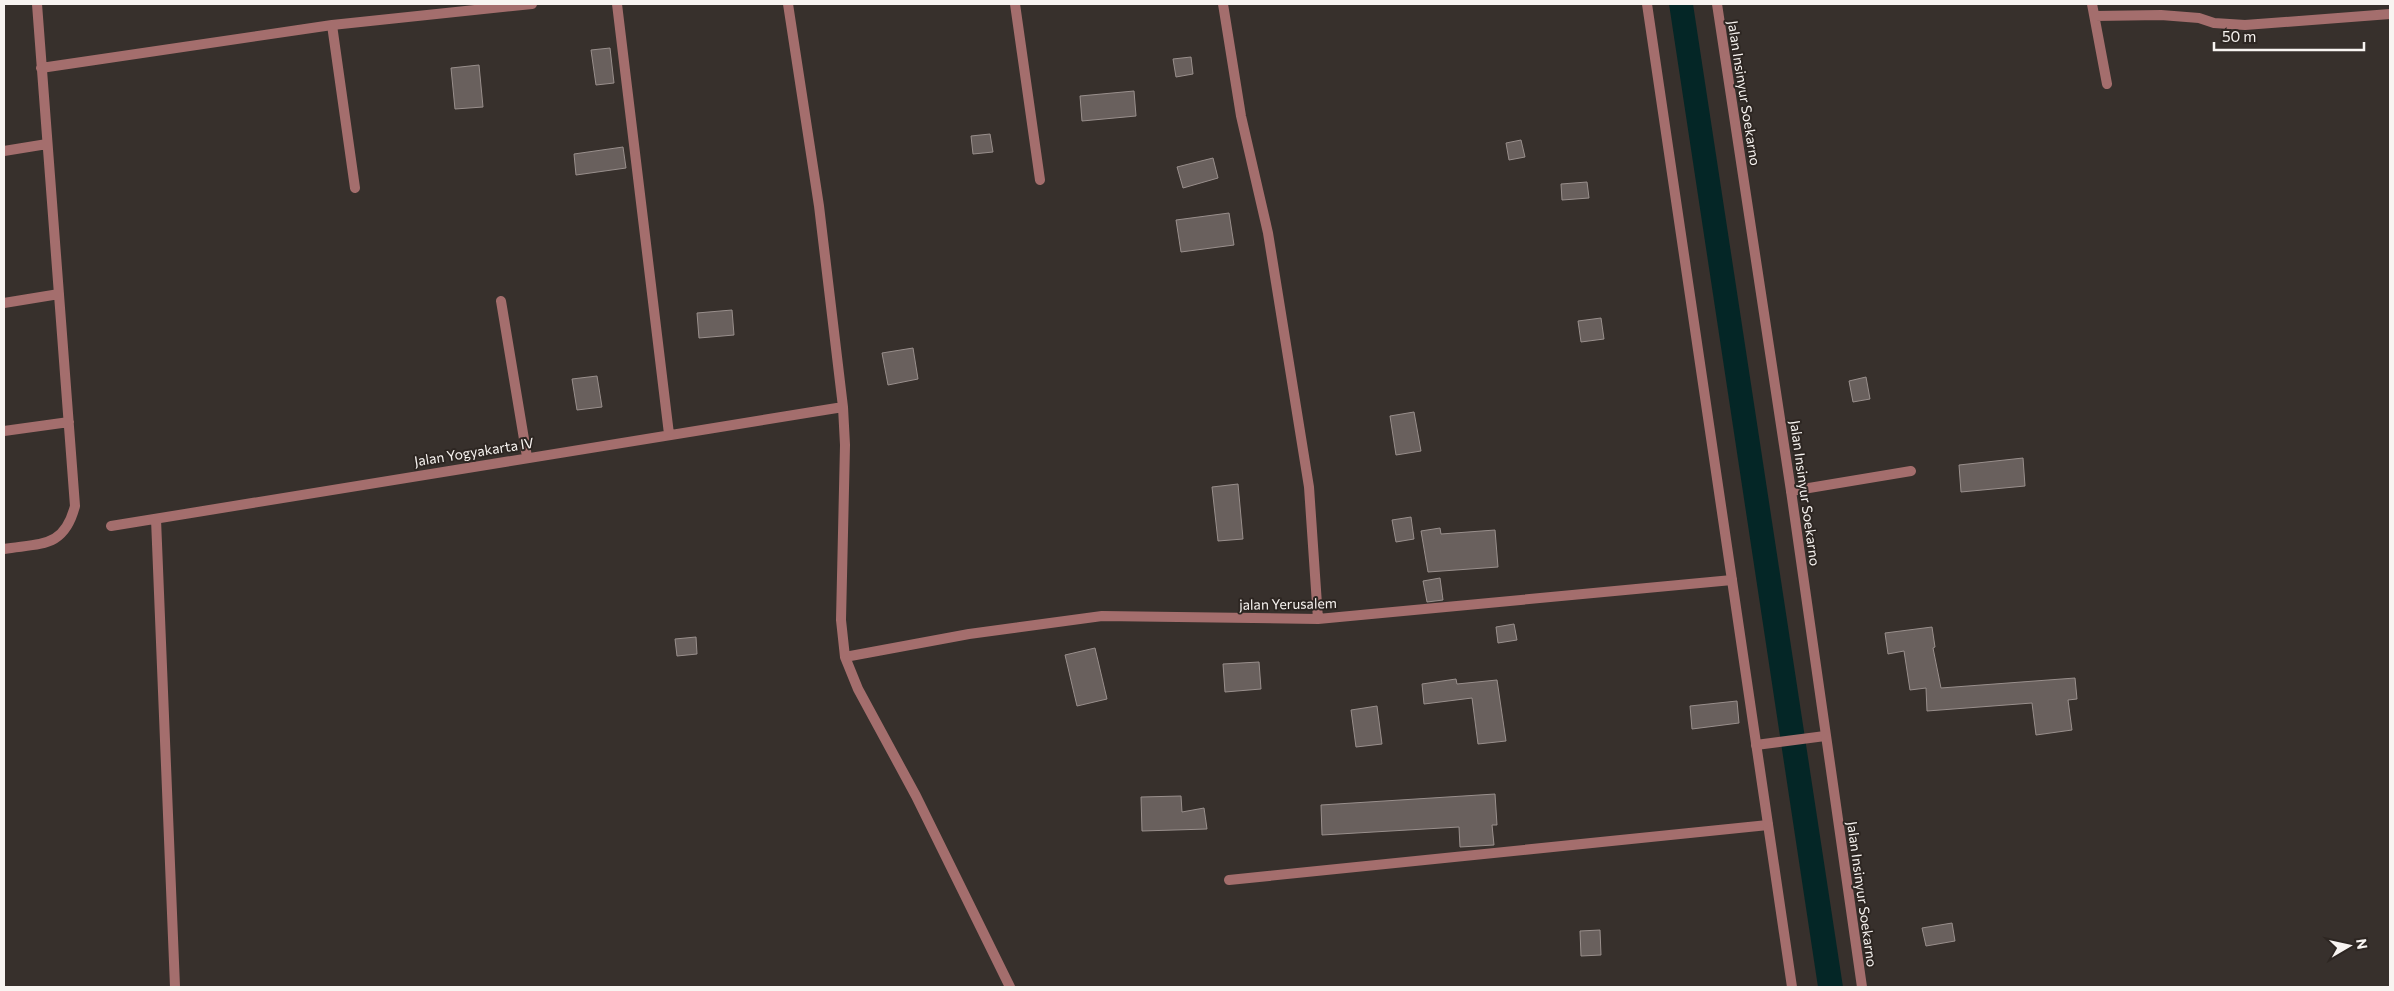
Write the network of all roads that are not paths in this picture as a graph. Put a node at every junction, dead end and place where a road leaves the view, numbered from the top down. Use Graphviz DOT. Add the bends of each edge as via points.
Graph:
graph roads {
  1 [pos="37,4"];
  2 [pos="532,4"];
  3 [pos="617,4"];
  4 [pos="788,4"];
  5 [pos="1015,4"];
  6 [pos="1223,4"];
  7 [pos="1647,4"];
  8 [pos="1717,4"];
  9 [pos="2092,4"];
  10 [pos="2390,14"];
  11 [pos="2094,16"];
  12 [pos="332,24"];
  13 [pos="41,68"];
  14 [pos="2107,84"];
  15 [pos="47,144"];
  16 [pos="4,151"];
  17 [pos="1040,180"];
  18 [pos="355,188"];
  19 [pos="59,294"];
  20 [pos="501,301"];
  21 [pos="4,303"];
  22 [pos="842,407"];
  23 [pos="69,422"];
  24 [pos="4,431"];
  25 [pos="669,434"];
  26 [pos="527,457"];
  27 [pos="1911,471"];
  28 [pos="1791,491"];
  29 [pos="156,519"];
  30 [pos="111,526"];
  31 [pos="4,549"];
  32 [pos="1732,580"];
  33 [pos="1318,619"];
  34 [pos="845,657"];
  35 [pos="1825,736"];
  36 [pos="1756,745"];
  37 [pos="1768,825"];
  38 [pos="1229,880"];
  39 [pos="175,987"];
  40 [pos="1010,987"];
  41 [pos="1792,987"];
  42 [pos="1862,987"];
  1 -- 13 [label="street"];
  2 -- 12 [label="street"];
  3 -- 25 [label="street"];
  4 -- 22 [label="street" via="819,206"];
  5 -- 17 [label="street"];
  6 -- 33 [label="street" via="1241,116 1268,233 1309,487"];
  7 -- 32 [label="street"];
  8 -- 28 [label="street, Jalan Insinyur Soekarno"];
  9 -- 11 [label="street"];
  10 -- 11 [label="street" via="2245,25 2161,15"];
  11 -- 14 [label="street"];
  12 -- 13 [label="street"];
  12 -- 18 [label="street"];
  13 -- 15 [label="street"];
  15 -- 16 [label="street"];
  15 -- 19 [label="street"];
  19 -- 21 [label="street"];
  19 -- 23 [label="street"];
  20 -- 26 [label="street"];
  22 -- 25 [label="street, Jalan Yogyakarta IV"];
  22 -- 34 [label="street" via="845,445 841,620"];
  23 -- 24 [label="street"];
  23 -- 31 [label="street" via="75,488 75,506 70,522 62,535 51,540"];
  25 -- 26 [label="street, Jalan Yogyakarta IV"];
  26 -- 29 [label="street, Jalan Yogyakarta IV"];
  27 -- 28 [label="street"];
  28 -- 35 [label="street, Jalan Insinyur Soekarno"];
  29 -- 30 [label="street, Jalan Yogyakarta IV"];
  29 -- 39 [label="street"];
  32 -- 33 [label="street, jalan Yerusalem"];
  32 -- 36 [label="street"];
  33 -- 34 [label="street, jalan Yerusalem" via="1102,616 969,634"];
  34 -- 40 [label="street" via="858,689 916,796"];
  35 -- 36 [label="street"];
  35 -- 42 [label="street, Jalan Insinyur Soekarno"];
  36 -- 37 [label="street"];
  37 -- 38 [label="street"];
  37 -- 41 [label="street"];
}
